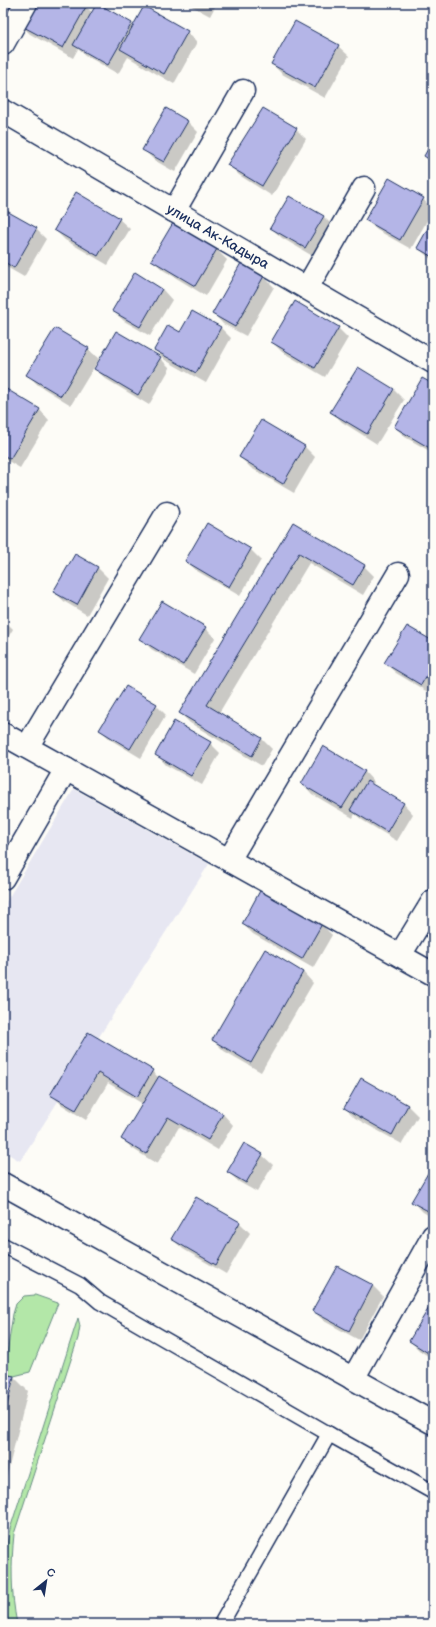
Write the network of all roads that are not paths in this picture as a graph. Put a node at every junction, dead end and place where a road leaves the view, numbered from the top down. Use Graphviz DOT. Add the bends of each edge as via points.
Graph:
graph roads {
  1 [pos="26,3"];
  2 [pos="3,44"];
  3 [pos="243,91"];
  4 [pos="3,111"];
  5 [pos="364,188"];
  6 [pos="174,210"];
  7 [pos="307,288"];
  8 [pos="433,362"];
  9 [pos="167,513"];
  10 [pos="398,574"];
  11 [pos="3,734"];
  12 [pos="27,747"];
  13 [pos="66,769"];
  14 [pos="230,860"];
  15 [pos="3,878"];
  16 [pos="433,901"];
  17 [pos="400,955"];
  18 [pos="433,974"];
  19 [pos="3,1184"];
  20 [pos="433,1236"];
  21 [pos="3,1245"];
  22 [pos="353,1378"];
  23 [pos="433,1423"];
  24 [pos="329,1434"];
  25 [pos="433,1492"];
  26 [pos="221,1624"];
  1 -- 2 [label="street"];
  3 -- 6 [label="street"];
  4 -- 6 [label="street, улица Ак-Кадыра"];
  5 -- 7 [label="street"];
  6 -- 7 [label="street, улица Ак-Кадыра"];
  7 -- 8 [label="street, улица Ак-Кадыра"];
  9 -- 12 [label="street"];
  10 -- 14 [label="street"];
  11 -- 12 [label="street"];
  12 -- 13 [label="street"];
  13 -- 14 [label="street"];
  13 -- 15 [label="street"];
  14 -- 17 [label="street"];
  16 -- 17 [label="street"];
  17 -- 18 [label="street"];
  19 -- 22 [label="street"];
  20 -- 22 [label="street"];
  21 -- 24 [label="lane" via="80,1285 100,1302"];
  22 -- 23 [label="street"];
  24 -- 25 [label="lane"];
  24 -- 26 [label="lane"];
}
